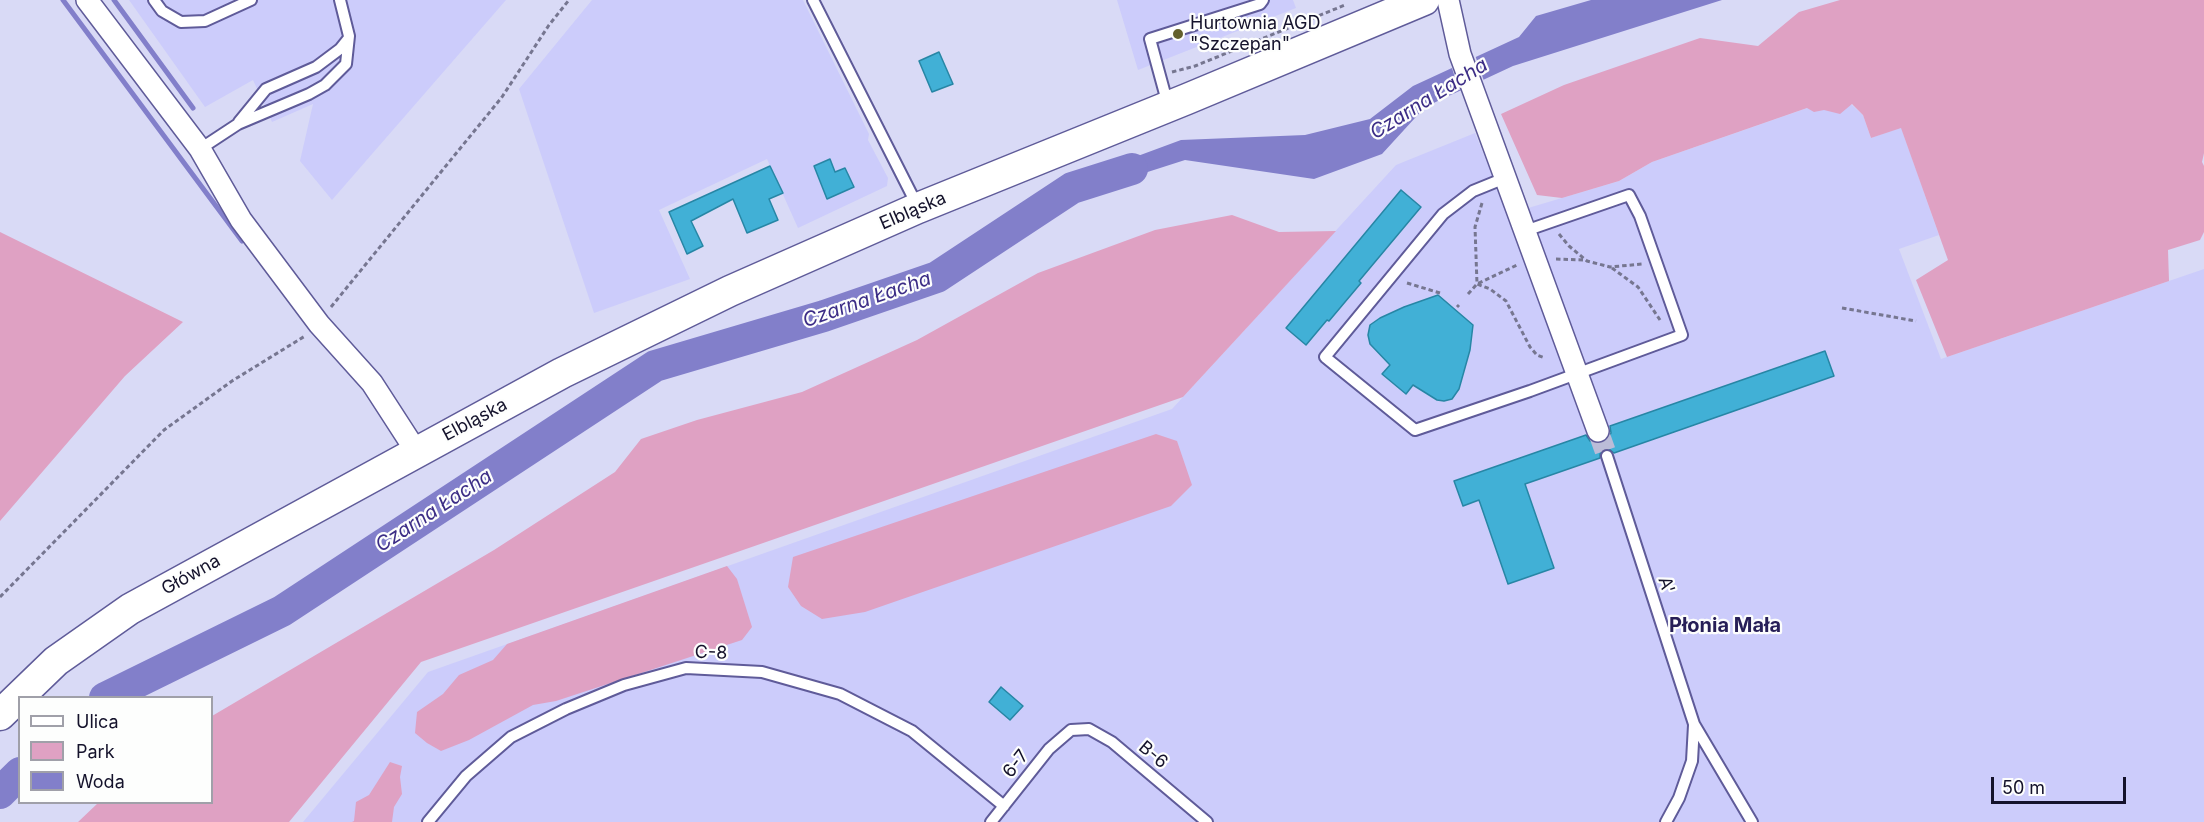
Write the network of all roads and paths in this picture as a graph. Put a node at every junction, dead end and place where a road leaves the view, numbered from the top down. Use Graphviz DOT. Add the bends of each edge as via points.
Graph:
graph roads {
  1 [pos="87,0"];
  2 [pos="154,0"];
  3 [pos="251,0"];
  4 [pos="339,0"];
  5 [pos="568,0"];
  6 [pos="813,0"];
  7 [pos="1263,0"];
  8 [pos="1424,0"];
  9 [pos="1448,0"];
  10 [pos="1347,4"];
  11 [pos="350,36"];
  12 [pos="1160,74"];
  13 [pos="1169,106"];
  14 [pos="237,124"];
  15 [pos="200,149"];
  16 [pos="1505,178"];
  17 [pos="1486,196"];
  18 [pos="918,208"];
  19 [pos="1525,231"];
  20 [pos="1558,232"];
  21 [pos="1547,260"];
  22 [pos="1655,260"];
  23 [pos="1587,261"];
  24 [pos="1521,264"];
  25 [pos="1610,267"];
  26 [pos="1407,283"];
  27 [pos="1477,284"];
  28 [pos="1440,293"];
  29 [pos="1468,294"];
  30 [pos="1842,308"];
  31 [pos="326,314"];
  32 [pos="1916,321"];
  33 [pos="1662,323"];
  34 [pos="313,331"];
  35 [pos="1545,358"];
  36 [pos="1577,374"];
  37 [pos="1598,431"];
  38 [pos="408,456"];
  39 [pos="1608,456"];
  40 [pos="0,597"];
  41 [pos="5,706"];
  42 [pos="1694,724"];
  43 [pos="1071,730"];
  44 [pos="1004,806"];
  45 [pos="428,822"];
  46 [pos="991,822"];
  47 [pos="1207,822"];
  48 [pos="1666,822"];
  49 [pos="1752,822"];
  1 -- 15 [label="street"];
  2 -- 3 [label="lane" via="162,11 181,22 205,21"];
  4 -- 11 [label="lane"];
  5 -- 31 [label="path" via="502,97"];
  6 -- 18 [label="lane"];
  7 -- 12 [label="lane" via="1150,39"];
  8 -- 13 [label="main road, Elbląska"];
  9 -- 16 [label="street" via="1461,54"];
  10 -- 12 [label="path" via="1195,66"];
  11 -- 14 [label="lane" via="316,67 266,89"];
  11 -- 14 [label="lane" via="346,64 325,85"];
  12 -- 13 [label="lane"];
  13 -- 18 [label="main road, Elbląska"];
  14 -- 15 [label="lane"];
  15 -- 38 [label="street" via="241,220 319,324 372,383"];
  16 -- 19 [label="street"];
  16 -- 36 [label="lane" via="1473,191 1443,214 1325,357 1415,430"];
  17 -- 27 [label="path" via="1475,227"];
  18 -- 38 [label="main road, Elbląska" via="719,296 562,373"];
  19 -- 22 [label="lane" via="1629,195"];
  19 -- 36 [label="street"];
  20 -- 23 [label="path"];
  21 -- 23 [label="path"];
  22 -- 25 [label="path" via="1637,266"];
  22 -- 36 [label="lane" via="1682,334"];
  23 -- 25 [label="path"];
  24 -- 27 [label="path"];
  25 -- 33 [label="path" via="1638,287"];
  26 -- 28 [label="path"];
  27 -- 29 [label="path"];
  27 -- 35 [label="path" via="1506,301 1530,347"];
  30 -- 32 [label="path"];
  34 -- 40 [label="path" via="231,381 164,430"];
  36 -- 37 [label="street"];
  38 -- 41 [label="main road, Główna" via="130,609 56,661"];
  39 -- 42 [label="lane, A'"];
  42 -- 48 [label="lane, A'" via="1692,760"];
  42 -- 49 [label="lane, A'"];
  43 -- 44 [label="lane, 6-7" via="1049,749"];
  43 -- 47 [label="lane, B-6" via="1089,729 1112,742"];
  44 -- 45 [label="lane, C-8" via="912,731 840,694 762,672 686,668 624,685 512,737 466,776"];
  44 -- 46 [label="lane, 6-7"];
}
